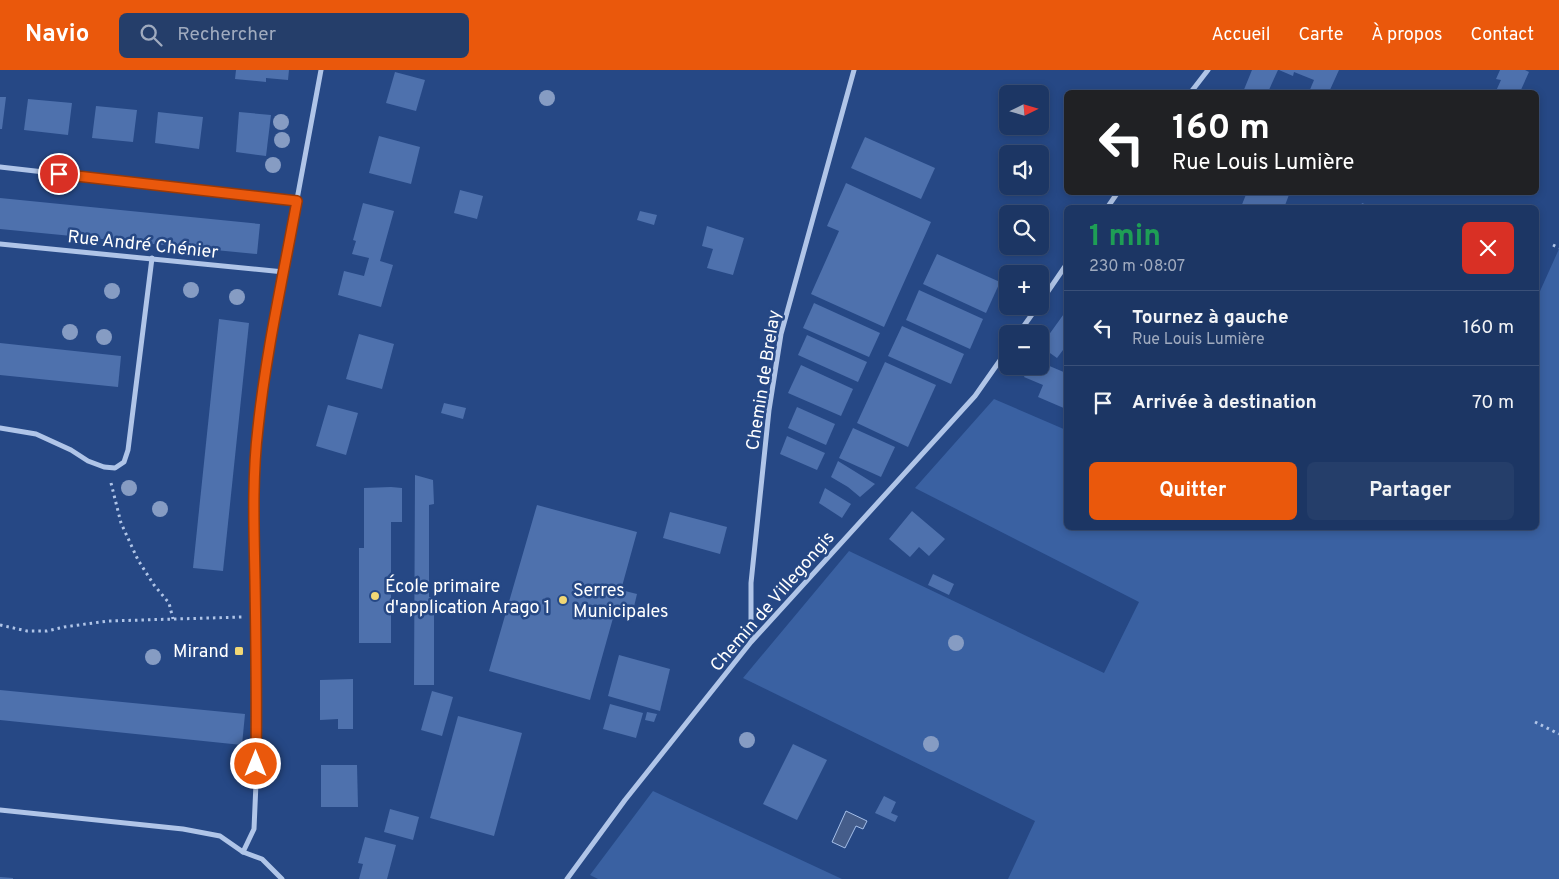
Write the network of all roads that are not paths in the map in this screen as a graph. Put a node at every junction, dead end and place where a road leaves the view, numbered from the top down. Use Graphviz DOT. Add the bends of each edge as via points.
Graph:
graph roads {
  1 [pos="322,70"];
  2 [pos="854,70"];
  3 [pos="1208,70"];
  4 [pos="1192,90"];
  5 [pos="0,167"];
  6 [pos="297,201"];
  7 [pos="0,244"];
  8 [pos="152,258"];
  9 [pos="1064,268"];
  10 [pos="284,272"];
  11 [pos="1049,290"];
  12 [pos="999,363"];
  13 [pos="0,428"];
  14 [pos="751,642"];
  15 [pos="0,810"];
  16 [pos="243,852"];
  17 [pos="282,879"];
  18 [pos="567,879"];
  1 -- 6 [label="street"];
  2 -- 14 [label="street, Chemin de Brelay" via="781,334 769,410 750,583"];
  3 -- 4 [label="street"];
  5 -- 6 [label="street"];
  6 -- 10 [label="street"];
  7 -- 8 [label="street, Rue André Chénier"];
  8 -- 10 [label="street, Rue André Chénier"];
  8 -- 13 [label="street" via="124,462 108,468 36,434"];
  9 -- 11 [label="street"];
  10 -- 16 [label="street" via="258,430 255,481 256,783 254,829"];
  12 -- 14 [label="street, Chemin de Villegongis" via="975,396"];
  14 -- 18 [label="street, Chemin de Villegongis"];
  15 -- 16 [label="street" via="183,829 220,836"];
  16 -- 17 [label="street" via="262,859"];
}
